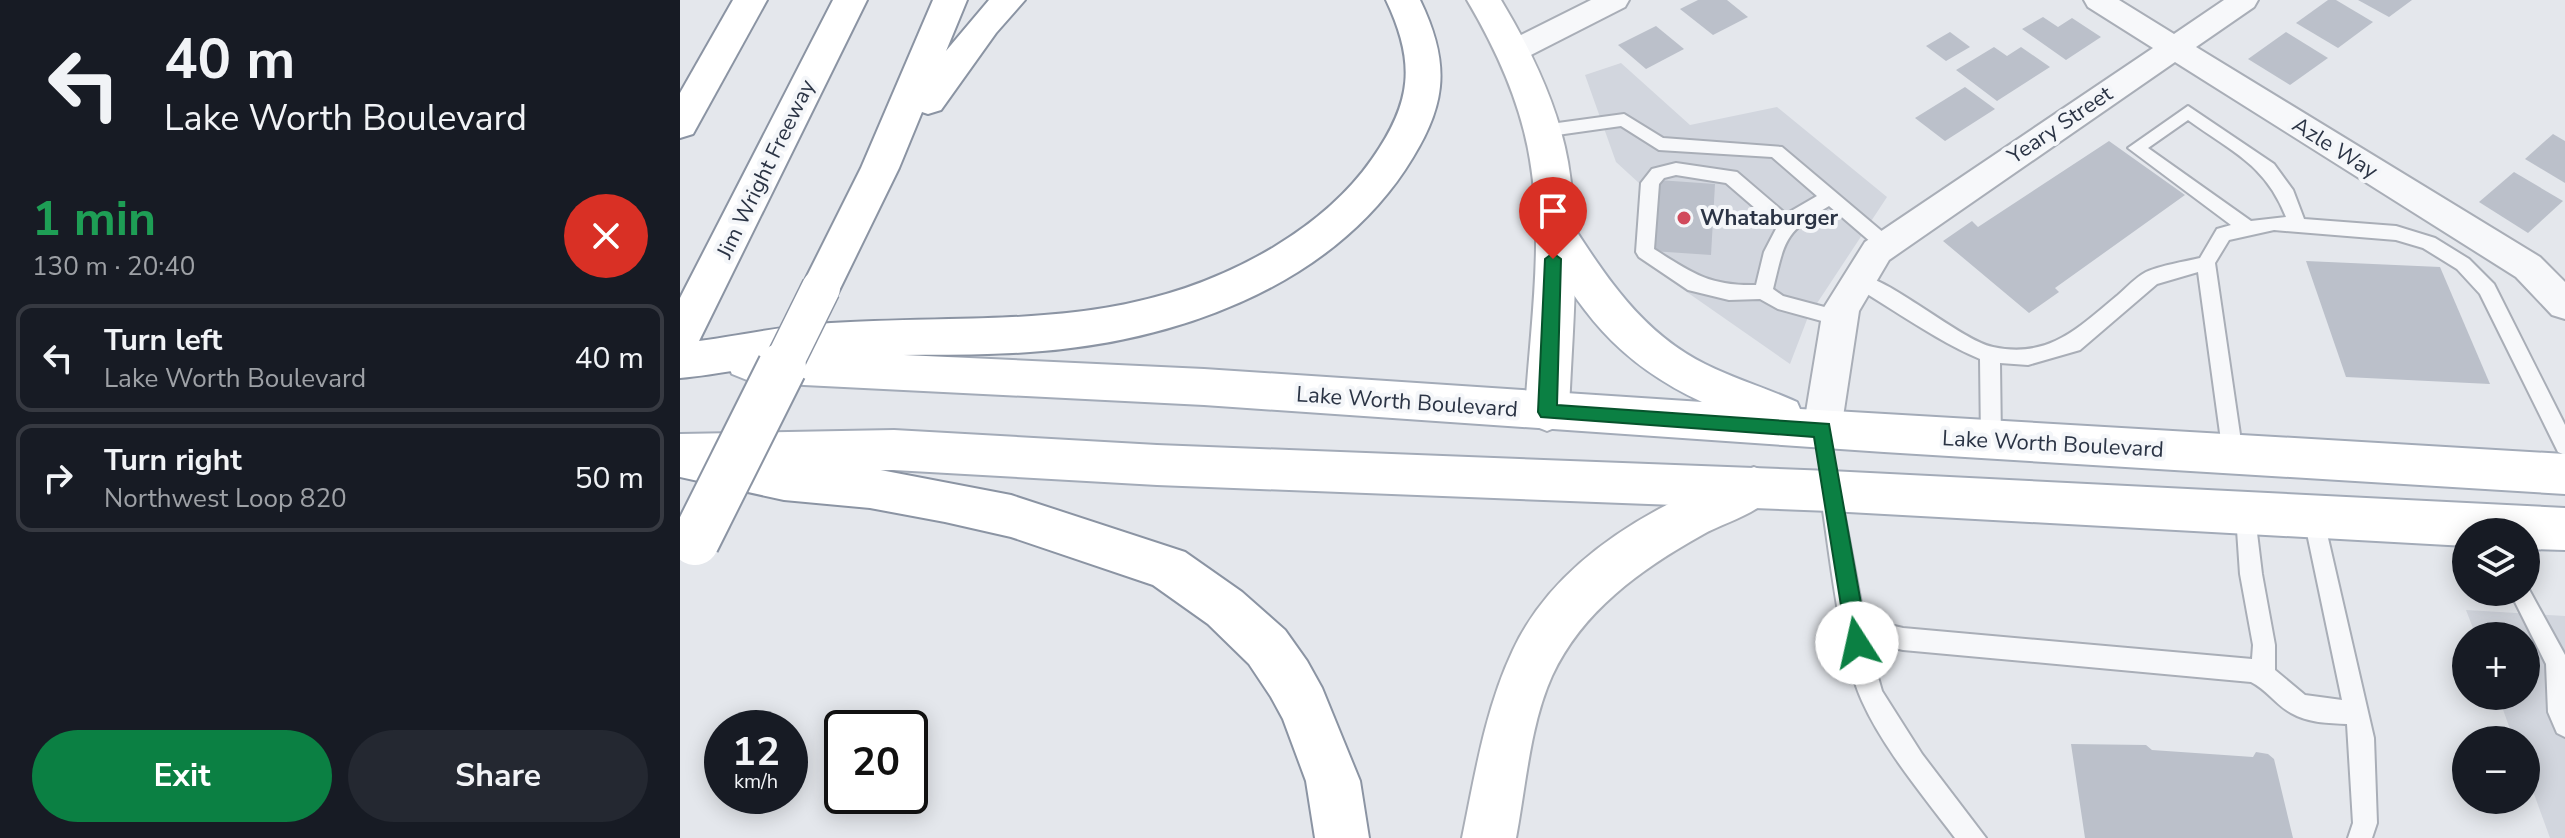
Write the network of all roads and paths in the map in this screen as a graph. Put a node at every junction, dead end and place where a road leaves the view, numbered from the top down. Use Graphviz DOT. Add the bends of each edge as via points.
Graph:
graph roads {
  1 [pos="750,0"];
  2 [pos="850,0"];
  3 [pos="950,0"];
  4 [pos="1008,0"];
  5 [pos="1403,0"];
  6 [pos="1484,0"];
  7 [pos="1615,0"];
  8 [pos="2098,0"];
  9 [pos="2244,0"];
  10 [pos="2173,48"];
  11 [pos="1512,52"];
  12 [pos="680,125"];
  13 [pos="1543,131"];
  14 [pos="880,168"];
  15 [pos="1830,197"];
  16 [pos="2451,220"];
  17 [pos="2297,224"];
  18 [pos="1787,225"];
  19 [pos="2248,228"];
  20 [pos="1554,229"];
  21 [pos="2429,243"];
  22 [pos="1874,258"];
  23 [pos="2206,263"];
  24 [pos="1763,292"];
  25 [pos="2563,298"];
  26 [pos="1840,318"];
  27 [pos="680,337"];
  28 [pos="1990,355"];
  29 [pos="700,359"];
  30 [pos="1547,412"];
  31 [pos="1815,429"];
  32 [pos="1991,441"];
  33 [pos="2565,446"];
  34 [pos="680,455"];
  35 [pos="2233,455"];
  36 [pos="2565,474"];
  37 [pos="1754,487"];
  38 [pos="1830,491"];
  39 [pos="2247,515"];
  40 [pos="2315,519"];
  41 [pos="2452,526"];
  42 [pos="2540,529"];
  43 [pos="2565,529"];
  44 [pos="688,555"];
  45 [pos="2529,606"];
  46 [pos="1855,628"];
  47 [pos="2561,662"];
  48 [pos="2263,676"];
  49 [pos="2357,713"];
  50 [pos="2565,725"];
  51 [pos="1342,838"];
  52 [pos="1489,838"];
  53 [pos="1974,838"];
  54 [pos="2360,838"];
  1 -- 12 [label="main road"];
  2 -- 27 [label="main road, Jim Wright Freeway"];
  3 -- 14 [label="main road"];
  4 -- 14 [label="main road" via="959,56"];
  5 -- 29 [label="main road" via="1414,20 1423,67 1417,115 1391,163 1348,215 1282,263 1186,306 1095,328 827,340"];
  6 -- 11 [label="main road"];
  7 -- 11 [label="street"];
  8 -- 10 [label="street, Azle Way"];
  9 -- 10 [label="street, Yeary Street"];
  10 -- 16 [label="street, Azle Way"];
  10 -- 22 [label="street, Yeary Street"];
  11 -- 13 [label="main road"];
  13 -- 15 [label="lane" via="1624,120 1659,144 1776,151"];
  13 -- 20 [label="main road"];
  14 -- 44 [label="main road, bridge"];
  15 -- 18 [label="lane"];
  15 -- 22 [label="lane"];
  16 -- 21 [label="lane"];
  16 -- 25 [label="street, Azle Way" via="2528,267"];
  17 -- 19 [label="lane"];
  17 -- 19 [label="lane" via="2284,190 2268,168 2188,112 2136,148"];
  17 -- 21 [label="lane" via="2396,233"];
  18 -- 24 [label="lane" via="1773,252"];
  18 -- 24 [label="lane" via="1731,177 1676,169 1658,173 1650,183 1645,252 1695,285 1729,293"];
  19 -- 23 [label="lane" via="2223,234"];
  20 -- 30 [label="main road"];
  20 -- 31 [label="main road" via="1596,298 1633,340 1719,391"];
  21 -- 33 [label="lane" via="2463,264 2487,289"];
  22 -- 26 [label="street"];
  22 -- 28 [label="lane" via="1912,310 1953,339"];
  23 -- 28 [label="lane" via="2151,278 2073,344 2028,357"];
  23 -- 35 [label="lane"];
  24 -- 26 [label="lane" via="1778,302"];
  26 -- 31 [label="street"];
  28 -- 32 [label="lane"];
  29 -- 30 [label="main road, Lake Worth Boulevard"];
  30 -- 31 [label="main road, Lake Worth Boulevard"];
  31 -- 32 [label="main road, Lake Worth Boulevard"];
  31 -- 38 [label="main road"];
  32 -- 35 [label="main road, Lake Worth Boulevard"];
  34 -- 37 [label="main road" via="894,450"];
  34 -- 51 [label="main road" via="784,480 870,488 1011,516 1168,568 1225,608 1267,647 1289,679 1333,781"];
  35 -- 36 [label="main road, Lake Worth Boulevard"];
  37 -- 38 [label="main road"];
  37 -- 52 [label="main road" via="1646,543 1609,568 1565,610 1532,666 1505,755"];
  38 -- 39 [label="main road"];
  38 -- 46 [label="lane"];
  39 -- 40 [label="main road"];
  39 -- 48 [label="lane" via="2264,645"];
  40 -- 41 [label="main road"];
  40 -- 49 [label="lane"];
  42 -- 43 [label="main road"];
  45 -- 47 [label="lane"];
  46 -- 48 [label="lane" via="1903,639 2236,668"];
  46 -- 53 [label="lane" via="1872,696 1914,762"];
  47 -- 50 [label="lane" via="2560,712"];
  48 -- 49 [label="lane" via="2297,704"];
  49 -- 54 [label="lane" via="2365,823"];
}
